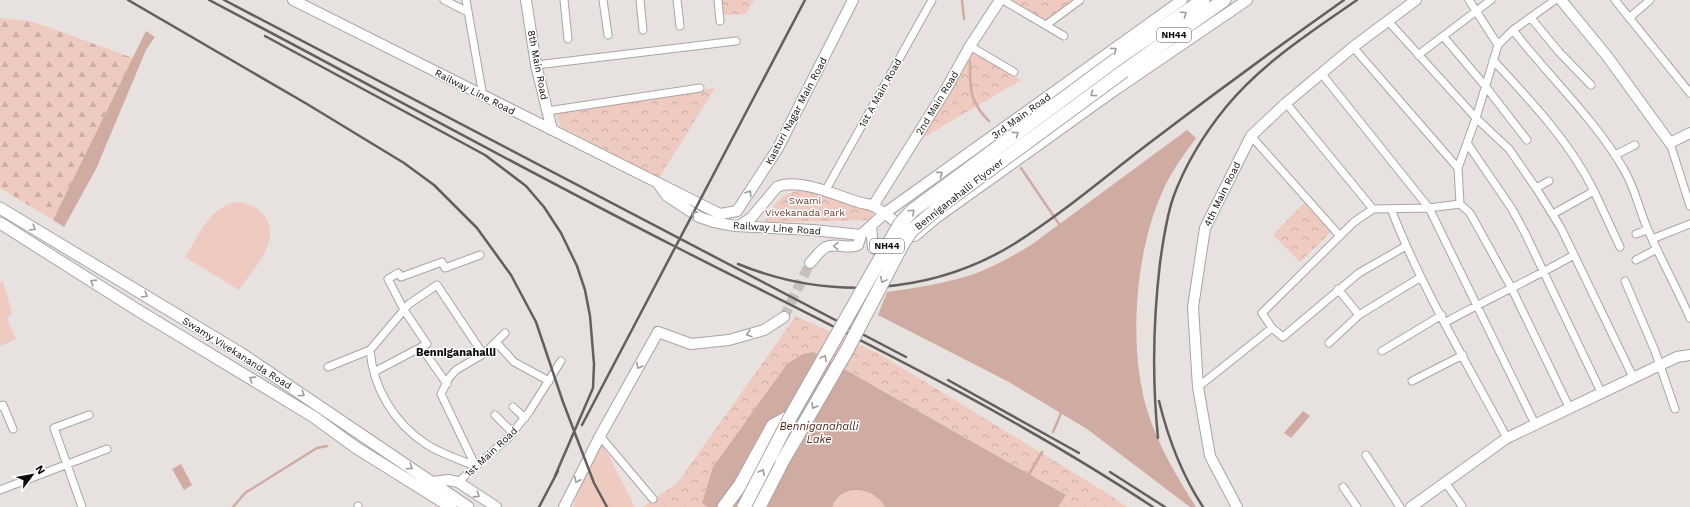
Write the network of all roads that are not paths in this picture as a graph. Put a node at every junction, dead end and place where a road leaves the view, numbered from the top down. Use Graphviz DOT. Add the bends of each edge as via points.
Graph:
graph roads {
  1 [pos="293,0"];
  2 [pos="444,0"];
  3 [pos="466,0"];
  4 [pos="526,0"];
  5 [pos="564,0"];
  6 [pos="603,0"];
  7 [pos="640,0"];
  8 [pos="677,0"];
  9 [pos="718,0"];
  10 [pos="853,0"];
  11 [pos="932,0"];
  12 [pos="1002,0"];
  13 [pos="1080,0"];
  14 [pos="1182,0"];
  15 [pos="1204,0"];
  16 [pos="1224,0"];
  17 [pos="1247,0"];
  18 [pos="1416,0"];
  19 [pos="1469,0"];
  20 [pos="1491,0"];
  21 [pos="1555,0"];
  22 [pos="1561,0"];
  23 [pos="1615,0"];
  24 [pos="1650,0"];
  25 [pos="1476,11"];
  26 [pos="468,12"];
  27 [pos="1531,18"];
  28 [pos="1629,18"];
  29 [pos="720,21"];
  30 [pos="1388,21"];
  31 [pos="1046,25"];
  32 [pos="680,26"];
  33 [pos="643,30"];
  34 [pos="1514,30"];
  35 [pos="608,35"];
  36 [pos="1064,36"];
  37 [pos="1443,36"];
  38 [pos="568,39"];
  39 [pos="736,41"];
  40 [pos="1498,45"];
  41 [pos="970,46"];
  42 [pos="1354,47"];
  43 [pos="1418,55"];
  44 [pos="1493,60"];
  45 [pos="536,65"];
  46 [pos="1014,72"];
  47 [pos="1321,73"];
  48 [pos="1591,85"];
  49 [pos="1486,87"];
  50 [pos="700,88"];
  51 [pos="1690,93"];
  52 [pos="483,96"];
  53 [pos="1286,103"];
  54 [pos="547,111"];
  55 [pos="1476,118"];
  56 [pos="552,130"];
  57 [pos="1690,133"];
  58 [pos="1251,136"];
  59 [pos="1527,140"];
  60 [pos="1670,142"];
  61 [pos="1467,143"];
  62 [pos="1635,144"];
  63 [pos="1615,155"];
  64 [pos="1458,168"];
  65 [pos="1548,181"];
  66 [pos="658,183"];
  67 [pos="828,186"];
  68 [pos="1536,188"];
  69 [pos="1594,191"];
  70 [pos="870,204"];
  71 [pos="1460,204"];
  72 [pos="1690,206"];
  73 [pos="0,208"];
  74 [pos="1429,208"];
  75 [pos="1373,209"];
  76 [pos="1392,209"];
  77 [pos="729,214"];
  78 [pos="885,214"];
  79 [pos="1554,214"];
  80 [pos="0,223"];
  81 [pos="1690,224"];
  82 [pos="739,226"];
  83 [pos="871,226"];
  84 [pos="1647,230"];
  85 [pos="1636,234"];
  86 [pos="861,235"];
  87 [pos="915,236"];
  88 [pos="1340,236"];
  89 [pos="1652,239"];
  90 [pos="1406,246"];
  91 [pos="1620,247"];
  92 [pos="1657,249"];
  93 [pos="480,255"];
  94 [pos="1574,255"];
  95 [pos="1636,260"];
  96 [pos="810,264"];
  97 [pos="1544,272"];
  98 [pos="1421,277"];
  99 [pos="1625,281"];
  100 [pos="1511,287"];
  101 [pos="1338,289"];
  102 [pos="1477,305"];
  103 [pos="404,310"];
  104 [pos="1359,315"];
  105 [pos="1442,316"];
  106 [pos="784,317"];
  107 [pos="1690,318"];
  108 [pos="1446,322"];
  109 [pos="1272,328"];
  110 [pos="505,334"];
  111 [pos="496,342"];
  112 [pos="1329,343"];
  113 [pos="421,347"];
  114 [pos="370,350"];
  115 [pos="1382,351"];
  116 [pos="483,354"];
  117 [pos="1463,355"];
  118 [pos="1690,355"];
  119 [pos="561,361"];
  120 [pos="1660,364"];
  121 [pos="328,367"];
  122 [pos="374,372"];
  123 [pos="1633,377"];
  124 [pos="549,381"];
  125 [pos="1412,381"];
  126 [pos="447,384"];
  127 [pos="1198,387"];
  128 [pos="1601,392"];
  129 [pos="0,406"];
  130 [pos="512,407"];
  131 [pos="1569,407"];
  132 [pos="1675,409"];
  133 [pos="495,414"];
  134 [pos="89,415"];
  135 [pos="791,416"];
  136 [pos="525,418"];
  137 [pos="1535,424"];
  138 [pos="13,430"];
  139 [pos="513,433"];
  140 [pos="600,436"];
  141 [pos="1507,438"];
  142 [pos="107,449"];
  143 [pos="1366,455"];
  144 [pos="67,464"];
  145 [pos="475,466"];
  146 [pos="432,482"];
  147 [pos="458,482"];
  148 [pos="1445,482"];
  149 [pos="1343,487"];
  150 [pos="0,490"];
  151 [pos="653,499"];
  152 [pos="438,503"];
  153 [pos="1424,503"];
  154 [pos="1462,506"];
  155 [pos="82,507"];
  156 [pos="451,507"];
  157 [pos="468,507"];
  158 [pos="496,507"];
  159 [pos="564,507"];
  160 [pos="724,507"];
  161 [pos="744,507"];
  162 [pos="759,507"];
  163 [pos="1237,507"];
  164 [pos="1357,507"];
  165 [pos="1400,507"];
  166 [pos="1411,507"];
  1 -- 52 [label="street, Railway Line Road"];
  2 -- 26 [label="street"];
  3 -- 26 [label="street"];
  4 -- 45 [label="street, 8th Main Road"];
  5 -- 38 [label="street"];
  6 -- 35 [label="street"];
  7 -- 33 [label="street"];
  8 -- 32 [label="street"];
  9 -- 29 [label="street"];
  77 -- 10 [label="street, Kasturi Nagar Main Road, one-way" via="737,211 778,148"];
  11 -- 67 [label="street, 1st A Main Road"];
  12 -- 31 [label="street"];
  12 -- 41 [label="street, 2nd Main Road"];
  13 -- 31 [label="street"];
  78 -- 14 [label="street, 3rd Main Road, one-way"];
  135 -- 15 [label="highway, Benniganahalli Flyover / NH44, one-way, bridge" via="900,224 912,211 1117,59"];
  16 -- 162 [label="highway, Benniganahalli Flyover / NH44, one-way, bridge" via="939,207 911,231"];
  17 -- 87 [label="street" via="1115,90"];
  18 -- 30 [label="street, 4th Main Road"];
  19 -- 25 [label="street"];
  20 -- 25 [label="street"];
  21 -- 27 [label="street"];
  22 -- 60 [label="street" via="1607,56"];
  23 -- 28 [label="street"];
  24 -- 28 [label="street"];
  25 -- 37 [label="street"];
  25 -- 40 [label="street"];
  26 -- 52 [label="street"];
  27 -- 34 [label="street"];
  27 -- 48 [label="street"];
  28 -- 51 [label="street"];
  30 -- 42 [label="street, 4th Main Road"];
  30 -- 43 [label="street"];
  31 -- 36 [label="street"];
  34 -- 40 [label="street"];
  34 -- 63 [label="street" via="1532,55 1581,109"];
  37 -- 43 [label="street"];
  37 -- 49 [label="street"];
  39 -- 45 [label="street"];
  40 -- 44 [label="street"];
  41 -- 46 [label="street"];
  41 -- 70 [label="street, 2nd Main Road" via="945,91"];
  42 -- 47 [label="street, 4th Main Road"];
  42 -- 64 [label="street"];
  43 -- 55 [label="street"];
  44 -- 49 [label="street"];
  44 -- 69 [label="street" via="1543,116 1575,158"];
  45 -- 54 [label="street, 8th Main Road"];
  47 -- 53 [label="street, 4th Main Road"];
  47 -- 74 [label="street"];
  49 -- 55 [label="street"];
  49 -- 59 [label="street"];
  50 -- 54 [label="street"];
  52 -- 56 [label="street, Railway Line Road"];
  53 -- 58 [label="street, 4th Main Road"];
  53 -- 75 [label="street"];
  54 -- 56 [label="street, 8th Main Road"];
  55 -- 61 [label="street"];
  55 -- 68 [label="street" via="1508,149"];
  56 -- 66 [label="street, Railway Line Road"];
  57 -- 60 [label="street"];
  58 -- 88 [label="street"];
  58 -- 127 [label="street, 4th Main Road" via="1205,228 1193,307"];
  60 -- 72 [label="street"];
  61 -- 64 [label="street"];
  61 -- 97 [label="street" via="1512,209"];
  62 -- 63 [label="street"];
  63 -- 84 [label="street" via="1624,170"];
  64 -- 71 [label="street"];
  65 -- 68 [label="street"];
  66 -- 77 [label="street, Railway Line Road" via="720,214"];
  82 -- 66 [label="street, Railway Line Road, one-way" via="699,217 667,196"];
  68 -- 79 [label="street"];
  69 -- 79 [label="street"];
  69 -- 91 [label="street"];
  70 -- 78 [label="street"];
  70 -- 82 [label="street" via="827,191 799,185 782,185 777,187 750,218"];
  71 -- 74 [label="street"];
  71 -- 100 [label="street" via="1470,213"];
  73 -- 146 [label="main road, Swamy Vivekananda Road, one-way" via="242,354"];
  74 -- 76 [label="street"];
  74 -- 102 [label="street"];
  75 -- 76 [label="street"];
  75 -- 88 [label="street"];
  76 -- 90 [label="street"];
  78 -- 83 [label="street, 3rd Main Road"];
  78 -- 87 [label="street"];
  79 -- 94 [label="street"];
  152 -- 80 [label="main road, Swamy Vivekananda Road, one-way" via="314,417"];
  81 -- 89 [label="street"];
  82 -- 86 [label="street, Railway Line Road"];
  83 -- 86 [label="street, 3rd Main Road"];
  83 -- 87 [label="street" via="874,248 891,256 899,257"];
  84 -- 85 [label="street"];
  84 -- 89 [label="street"];
  86 -- 96 [label="street, 3rd Main Road, one-way" via="858,245 851,248 834,245 825,247"];
  88 -- 109 [label="street" via="1262,313"];
  89 -- 92 [label="street"];
  90 -- 98 [label="street"];
  90 -- 101 [label="street" via="1359,273"];
  92 -- 95 [label="street"];
  92 -- 107 [label="street"];
  93 -- 103 [label="street" via="445,268 442,262 401,277 398,273 388,279"];
  94 -- 97 [label="street"];
  94 -- 123 [label="street"];
  97 -- 100 [label="street"];
  97 -- 128 [label="street"];
  98 -- 104 [label="street"];
  98 -- 105 [label="street"];
  99 -- 120 [label="street"];
  100 -- 102 [label="street"];
  100 -- 131 [label="street"];
  101 -- 104 [label="street"];
  101 -- 109 [label="street" via="1283,337"];
  102 -- 108 [label="street"];
  102 -- 137 [label="street"];
  103 -- 113 [label="street" via="427,344"];
  103 -- 114 [label="street"];
  103 -- 116 [label="street" via="437,285"];
  104 -- 112 [label="street"];
  105 -- 108 [label="street"];
  105 -- 115 [label="street"];
  106 -- 140 [label="street, one-way" via="764,330 729,340 691,344 658,332"];
  108 -- 117 [label="street"];
  109 -- 127 [label="street"];
  110 -- 111 [label="street"];
  111 -- 116 [label="street"];
  111 -- 124 [label="street" via="514,362"];
  113 -- 122 [label="street"];
  113 -- 126 [label="street"];
  114 -- 121 [label="street"];
  114 -- 122 [label="street"];
  116 -- 126 [label="street" via="456,370"];
  117 -- 125 [label="street"];
  117 -- 141 [label="street"];
  118 -- 120 [label="street" via="1677,356"];
  119 -- 124 [label="street, 1st Main Road"];
  120 -- 123 [label="street"];
  120 -- 132 [label="street"];
  122 -- 145 [label="street" via="382,394 398,421 427,444"];
  123 -- 128 [label="street"];
  124 -- 136 [label="street, 1st Main Road"];
  126 -- 145 [label="street" via="441,394"];
  127 -- 163 [label="street, 4th Main Road" via="1210,456"];
  128 -- 131 [label="street"];
  129 -- 138 [label="street" via="3,405"];
  130 -- 136 [label="street"];
  131 -- 137 [label="street"];
  133 -- 139 [label="street"];
  134 -- 144 [label="street" via="54,428"];
  135 -- 160 [label="highway" via="773,426 741,484"];
  161 -- 135 [label="highway, Benniganahalli Flyover / NH44, one-way, bridge"];
  136 -- 139 [label="street, 1st Main Road"];
  137 -- 141 [label="street"];
  139 -- 145 [label="street, 1st Main Road"];
  140 -- 151 [label="street"];
  140 -- 159 [label="street, one-way"];
  141 -- 148 [label="street"];
  142 -- 144 [label="street"];
  143 -- 165 [label="street"];
  144 -- 150 [label="street"];
  144 -- 155 [label="street"];
  145 -- 147 [label="street, 1st Main Road"];
  146 -- 147 [label="street"];
  146 -- 157 [label="main road, Swamy Vivekananda Road"];
  147 -- 158 [label="street, one-way"];
  148 -- 153 [label="street"];
  148 -- 154 [label="street"];
  149 -- 164 [label="street"];
  152 -- 156 [label="main road, Swamy Vivekananda Road"];
  153 -- 166 [label="street"];
}
